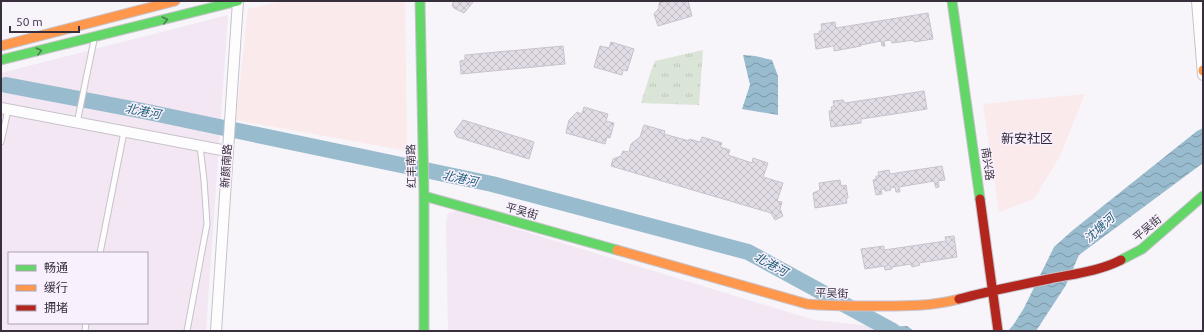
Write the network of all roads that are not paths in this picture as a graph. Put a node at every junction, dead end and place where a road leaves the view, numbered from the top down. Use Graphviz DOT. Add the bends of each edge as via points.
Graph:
graph roads {
  1 [pos="174,1"];
  2 [pos="238,1"];
  3 [pos="420,1"];
  4 [pos="952,1"];
  5 [pos="1197,1"];
  6 [pos="94,37"];
  7 [pos="1,46"];
  8 [pos="1,60"];
  9 [pos="1203,70"];
  10 [pos="1203,74"];
  11 [pos="4,109"];
  12 [pos="77,123"];
  13 [pos="124,132"];
  14 [pos="1,142"];
  15 [pos="200,146"];
  16 [pos="227,151"];
  17 [pos="424,196"];
  18 [pos="1203,196"];
  19 [pos="100,252"];
  20 [pos="993,290"];
  21 [pos="186,331"];
  22 [pos="216,331"];
  23 [pos="424,331"];
  24 [pos="998,331"];
  1 -- 7 [label="street"];
  6 -- 2 [label="street, one-way"];
  2 -- 16 [label="street, 新颜南路"];
  3 -- 17 [label="street, 红丰南路"];
  4 -- 20 [label="street, 南兴路"];
  5 -- 9 [label="street"];
  8 -- 6 [label="street, one-way"];
  6 -- 12 [label="lane"];
  9 -- 10 [label="street"];
  11 -- 12 [label="street"];
  11 -- 14 [label="lane"];
  12 -- 13 [label="street"];
  13 -- 15 [label="street"];
  13 -- 19 [label="lane"];
  15 -- 16 [label="street"];
  15 -- 21 [label="lane" via="207,224"];
  16 -- 22 [label="street, 新颜南路"];
  17 -- 20 [label="street, 平吴街" via="807,304 929,304"];
  17 -- 23 [label="street, 红丰南路"];
  18 -- 20 [label="street, 平吴街" via="1142,249 1113,264"];
  20 -- 24 [label="street, 南兴路"];
}
